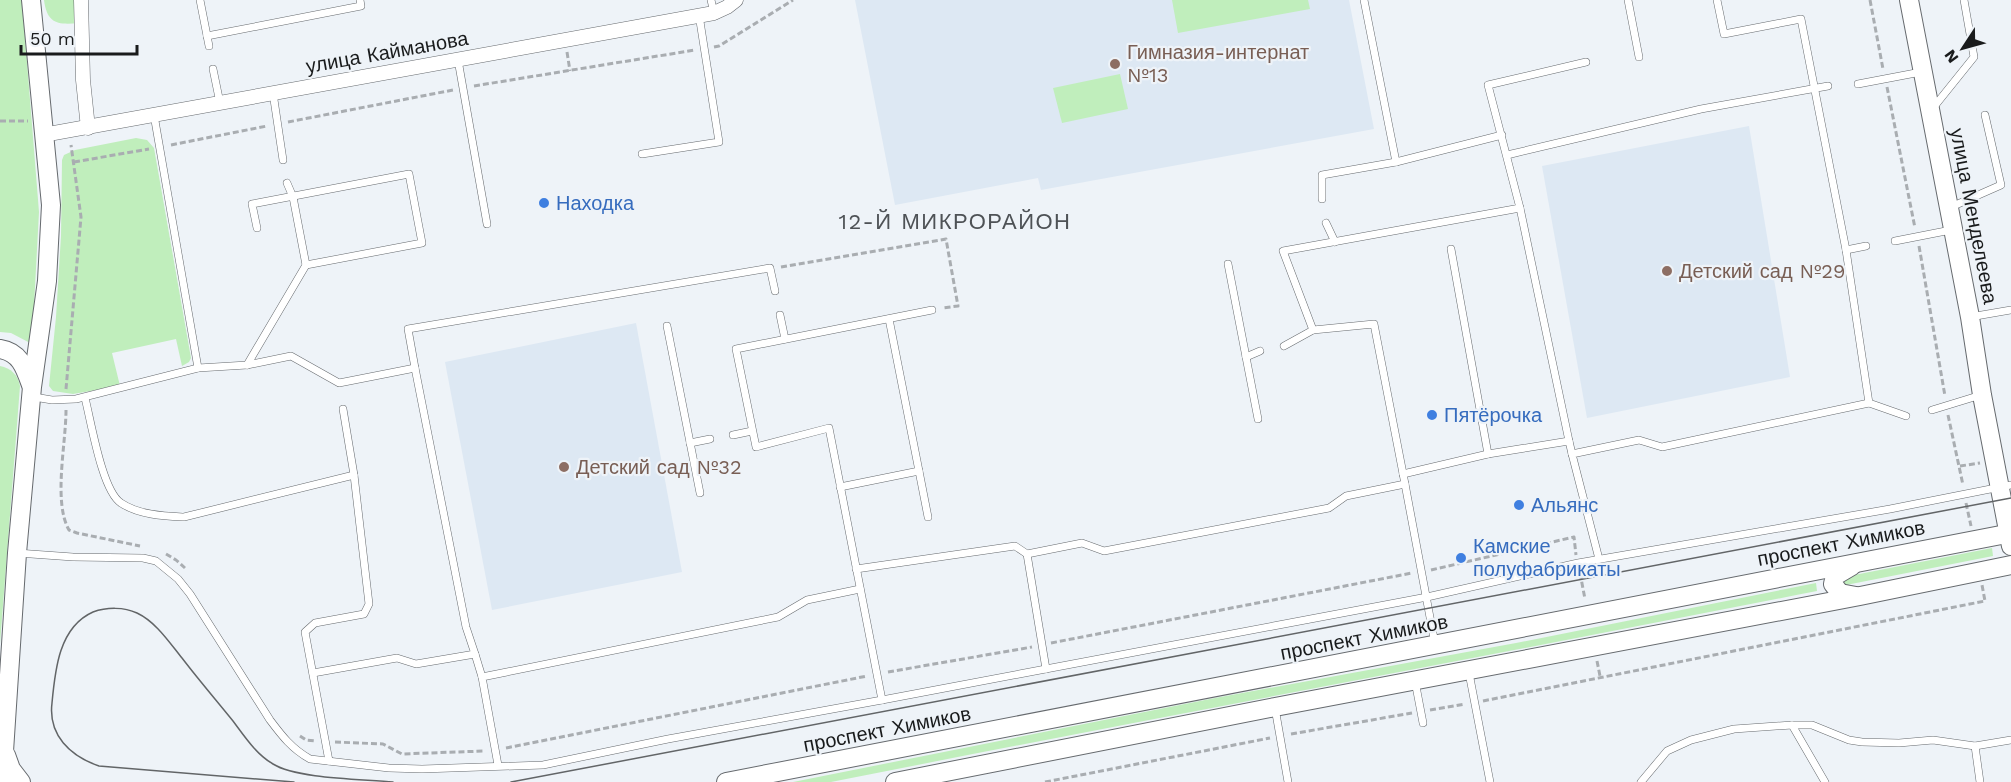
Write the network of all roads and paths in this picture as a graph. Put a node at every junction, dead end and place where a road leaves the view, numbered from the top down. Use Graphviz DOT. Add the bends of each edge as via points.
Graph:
graph roads {
  1 [pos="31,0"];
  2 [pos="81,0"];
  3 [pos="200,0"];
  4 [pos="360,0"];
  5 [pos="736,0"];
  6 [pos="793,0"];
  7 [pos="1364,0"];
  8 [pos="1628,0"];
  9 [pos="1717,0"];
  10 [pos="1870,0"];
  11 [pos="1909,0"];
  12 [pos="1964,0"];
  13 [pos="708,9"];
  14 [pos="207,36"];
  15 [pos="209,46"];
  16 [pos="705,48"];
  17 [pos="1639,57"];
  18 [pos="458,60"];
  19 [pos="1586,62"];
  20 [pos="213,69"];
  21 [pos="1923,72"];
  22 [pos="1885,79"];
  23 [pos="1858,84"];
  24 [pos="1828,86"];
  25 [pos="463,88"];
  26 [pos="1815,88"];
  27 [pos="273,93"];
  28 [pos="220,103"];
  29 [pos="1930,110"];
  30 [pos="154,115"];
  31 [pos="1985,115"];
  32 [pos="0,121"];
  33 [pos="278,124"];
  34 [pos="42,128"];
  35 [pos="88,128"];
  36 [pos="68,131"];
  37 [pos="1502,135"];
  38 [pos="160,147"];
  39 [pos="642,154"];
  40 [pos="1507,155"];
  41 [pos="283,160"];
  42 [pos="74,162"];
  43 [pos="1396,162"];
  44 [pos="287,183"];
  45 [pos="293,196"];
  46 [pos="1322,199"];
  47 [pos="1520,208"];
  48 [pos="1949,208"];
  49 [pos="1326,223"];
  50 [pos="488,224"];
  51 [pos="257,228"];
  52 [pos="1954,230"];
  53 [pos="1917,237"];
  54 [pos="1895,241"];
  55 [pos="1335,242"];
  56 [pos="1866,246"];
  57 [pos="1451,249"];
  58 [pos="1846,250"];
  59 [pos="1228,264"];
  60 [pos="306,265"];
  61 [pos="770,268"];
  62 [pos="775,291"];
  63 [pos="932,310"];
  64 [pos="2011,310"];
  65 [pos="780,315"];
  66 [pos="1970,317"];
  67 [pos="889,319"];
  68 [pos="667,326"];
  69 [pos="1313,330"];
  70 [pos="785,339"];
  71 [pos="1284,346"];
  72 [pos="0,349"];
  73 [pos="1260,351"];
  74 [pos="1246,357"];
  75 [pos="247,365"];
  76 [pos="198,368"];
  77 [pos="415,368"];
  78 [pos="31,392"];
  79 [pos="1982,395"];
  80 [pos="85,398"];
  81 [pos="66,400"];
  82 [pos="1869,403"];
  83 [pos="1947,407"];
  84 [pos="343,409"];
  85 [pos="1932,410"];
  86 [pos="1906,416"];
  87 [pos="1258,419"];
  88 [pos="752,431"];
  89 [pos="733,435"];
  90 [pos="710,439"];
  91 [pos="1569,441"];
  92 [pos="690,443"];
  93 [pos="1488,454"];
  94 [pos="1572,454"];
  95 [pos="919,471"];
  96 [pos="1403,474"];
  97 [pos="354,476"];
  98 [pos="1406,484"];
  99 [pos="2006,486"];
  100 [pos="840,487"];
  101 [pos="700,493"];
  102 [pos="1965,495"];
  103 [pos="1968,513"];
  104 [pos="928,517"];
  105 [pos="1574,537"];
  106 [pos="2010,538"];
  107 [pos="146,547"];
  108 [pos="161,551"];
  109 [pos="18,553"];
  110 [pos="1027,554"];
  111 [pos="1599,559"];
  112 [pos="1859,562"];
  113 [pos="2011,565"];
  114 [pos="856,569"];
  115 [pos="187,570"];
  116 [pos="1422,572"];
  117 [pos="860,589"];
  118 [pos="1860,596"];
  119 [pos="1427,597"];
  120 [pos="1985,601"];
  121 [pos="1042,645"];
  122 [pos="1435,646"];
  123 [pos="475,654"];
  124 [pos="1046,669"];
  125 [pos="1469,671"];
  126 [pos="313,673"];
  127 [pos="877,674"];
  128 [pos="482,677"];
  129 [pos="1415,681"];
  130 [pos="882,700"];
  131 [pos="1475,703"];
  132 [pos="1275,707"];
  133 [pos="1421,711"];
  134 [pos="1423,723"];
  135 [pos="1792,725"];
  136 [pos="298,735"];
  137 [pos="1280,736"];
  138 [pos="2011,740"];
  139 [pos="326,742"];
  140 [pos="1975,747"];
  141 [pos="495,751"];
  142 [pos="5,753"];
  143 [pos="330,761"];
  144 [pos="498,765"];
  145 [pos="916,780"];
  146 [pos="2,782"];
  147 [pos="21,782"];
  148 [pos="726,782"];
  149 [pos="895,782"];
  150 [pos="1045,782"];
  151 [pos="1288,782"];
  152 [pos="1490,782"];
  153 [pos="1641,782"];
  154 [pos="1825,782"];
  155 [pos="1980,782"];
  1 -- 34 [label="main road"];
  2 -- 35 [label="street"];
  3 -- 14 [label="lane"];
  4 -- 14 [label="lane" via="361,6"];
  5 -- 13 [label="street, улица Кайманова" via="727,7"];
  6 -- 16 [label="path" via="719,46"];
  7 -- 43 [label="lane"];
  8 -- 17 [label="lane"];
  9 -- 26 [label="lane" via="1724,34 1801,19"];
  10 -- 22 [label="path"];
  11 -- 21 [label="main road, улица Менделеева"];
  12 -- 29 [label="lane" via="1974,57"];
  13 -- 16 [label="lane"];
  13 -- 18 [label="street, улица Кайманова"];
  14 -- 15 [label="lane"];
  16 -- 25 [label="path"];
  16 -- 39 [label="lane" via="719,142"];
  18 -- 25 [label="lane"];
  18 -- 27 [label="street, улица Кайманова"];
  19 -- 37 [label="lane" via="1488,85"];
  20 -- 28 [label="lane"];
  21 -- 22 [label="lane"];
  21 -- 29 [label="main road, улица Менделеева"];
  22 -- 23 [label="lane"];
  22 -- 53 [label="path"];
  24 -- 26 [label="lane"];
  25 -- 33 [label="path"];
  25 -- 50 [label="lane"];
  26 -- 40 [label="lane" via="1701,109"];
  26 -- 58 [label="lane"];
  27 -- 28 [label="street, улица Кайманова"];
  27 -- 33 [label="lane"];
  28 -- 30 [label="street, улица Кайманова"];
  29 -- 48 [label="main road, улица Менделеева"];
  30 -- 35 [label="street, улица Кайманова"];
  30 -- 38 [label="lane"];
  31 -- 48 [label="lane" via="2001,185"];
  32 -- 34 [label="path"];
  33 -- 38 [label="path"];
  33 -- 41 [label="lane"];
  34 -- 36 [label="street, улица Кайманова"];
  34 -- 78 [label="main road" via="51,205 47,281"];
  35 -- 36 [label="street, улица Кайманова"];
  36 -- 42 [label="path"];
  37 -- 40 [label="lane"];
  37 -- 43 [label="lane"];
  38 -- 42 [label="path"];
  38 -- 76 [label="lane"];
  40 -- 47 [label="lane"];
  42 -- 81 [label="path" via="81,217"];
  43 -- 46 [label="lane" via="1322,175"];
  44 -- 45 [label="lane"];
  45 -- 51 [label="lane" via="252,204"];
  45 -- 60 [label="lane"];
  45 -- 60 [label="lane" via="409,174 422,243"];
  47 -- 55 [label="lane"];
  47 -- 91 [label="lane"];
  48 -- 52 [label="main road, улица Менделеева"];
  49 -- 55 [label="lane"];
  52 -- 53 [label="lane"];
  52 -- 66 [label="main road, улица Менделеева"];
  53 -- 54 [label="lane"];
  53 -- 83 [label="path"];
  55 -- 69 [label="lane" via="1283,251"];
  56 -- 58 [label="lane"];
  57 -- 93 [label="lane"];
  58 -- 82 [label="lane"];
  59 -- 74 [label="lane"];
  60 -- 75 [label="lane"];
  61 -- 62 [label="lane"];
  61 -- 63 [label="path" via="946,238 958,306"];
  61 -- 77 [label="lane" via="408,329"];
  63 -- 67 [label="lane"];
  64 -- 66 [label="lane"];
  65 -- 70 [label="lane"];
  66 -- 79 [label="main road, улица Менделеева"];
  67 -- 70 [label="lane"];
  67 -- 95 [label="lane"];
  68 -- 92 [label="lane"];
  69 -- 71 [label="lane"];
  69 -- 96 [label="lane" via="1374,324"];
  70 -- 88 [label="lane" via="736,349"];
  72 -- 78 [label="main road" via="21,362"];
  73 -- 74 [label="lane"];
  74 -- 87 [label="lane"];
  75 -- 76 [label="lane"];
  75 -- 77 [label="lane" via="291,356 339,383"];
  76 -- 80 [label="lane"];
  77 -- 123 [label="lane" via="466,627"];
  78 -- 81 [label="lane"];
  78 -- 109 [label="main road"];
  79 -- 83 [label="lane"];
  79 -- 99 [label="main road, улица Менделеева"];
  80 -- 81 [label="lane"];
  80 -- 97 [label="lane" via="112,495 138,510 184,518"];
  81 -- 107 [label="path" via="60,498 65,523 69,530"];
  82 -- 86 [label="lane"];
  82 -- 94 [label="lane" via="1662,447 1639,440"];
  83 -- 85 [label="lane"];
  83 -- 102 [label="path"];
  84 -- 97 [label="lane"];
  88 -- 89 [label="lane"];
  88 -- 100 [label="lane" via="756,447 829,428"];
  90 -- 92 [label="lane"];
  91 -- 93 [label="lane"];
  91 -- 94 [label="lane"];
  92 -- 101 [label="lane"];
  93 -- 96 [label="lane"];
  94 -- 111 [label="lane"];
  95 -- 100 [label="lane"];
  95 -- 104 [label="lane"];
  96 -- 98 [label="lane"];
  97 -- 126 [label="lane" via="369,604 364,614 315,623 305,632"];
  98 -- 110 [label="lane" via="1346,496 1329,508 1104,551 1082,543"];
  98 -- 116 [label="lane"];
  99 -- 102 [label="lane"];
  99 -- 106 [label="main road, улица Менделеева"];
  100 -- 114 [label="lane"];
  102 -- 103 [label="path"];
  102 -- 111 [label="lane"];
  105 -- 116 [label="path"];
  106 -- 112 [label="main road, проспект Химиков"];
  108 -- 115 [label="path"];
  109 -- 142 [label="main road"];
  109 -- 143 [label="lane" via="156,561 190,594 284,739 310,759"];
  110 -- 114 [label="lane" via="1015,546"];
  110 -- 121 [label="lane"];
  111 -- 119 [label="lane"];
  112 -- 118 [label="main road" via="1837,574 1833,584 1840,593"];
  112 -- 122 [label="main road, проспект Химиков"];
  113 -- 118 [label="main road"];
  114 -- 117 [label="lane"];
  116 -- 119 [label="lane"];
  116 -- 121 [label="path"];
  117 -- 127 [label="lane"];
  117 -- 128 [label="lane" via="807,600 778,617"];
  118 -- 125 [label="main road"];
  119 -- 122 [label="lane"];
  119 -- 124 [label="lane"];
  120 -- 131 [label="path"];
  121 -- 124 [label="lane"];
  121 -- 127 [label="path"];
  122 -- 148 [label="main road, проспект Химиков"];
  123 -- 126 [label="lane" via="416,664 397,658"];
  123 -- 128 [label="lane"];
  124 -- 130 [label="lane"];
  125 -- 129 [label="main road"];
  125 -- 131 [label="lane"];
  126 -- 139 [label="lane"];
  127 -- 130 [label="lane"];
  127 -- 141 [label="path"];
  128 -- 141 [label="lane"];
  129 -- 132 [label="main road"];
  129 -- 133 [label="lane"];
  130 -- 144 [label="lane" via="543,765"];
  131 -- 133 [label="path"];
  131 -- 152 [label="lane"];
  132 -- 137 [label="lane"];
  132 -- 145 [label="main road"];
  133 -- 134 [label="lane"];
  133 -- 137 [label="path"];
  135 -- 140 [label="lane" via="1812,725 1862,742 1933,740"];
  135 -- 153 [label="lane" via="1734,729 1691,740 1667,751"];
  135 -- 154 [label="lane"];
  136 -- 139 [label="path"];
  137 -- 150 [label="path"];
  137 -- 151 [label="lane"];
  138 -- 140 [label="lane"];
  139 -- 141 [label="path" via="383,744 402,754"];
  139 -- 143 [label="lane"];
  140 -- 155 [label="lane"];
  141 -- 144 [label="lane"];
  142 -- 146 [label="main road"];
  142 -- 147 [label="main road"];
  143 -- 144 [label="lane" via="422,769"];
  145 -- 149 [label="main road"];
}
